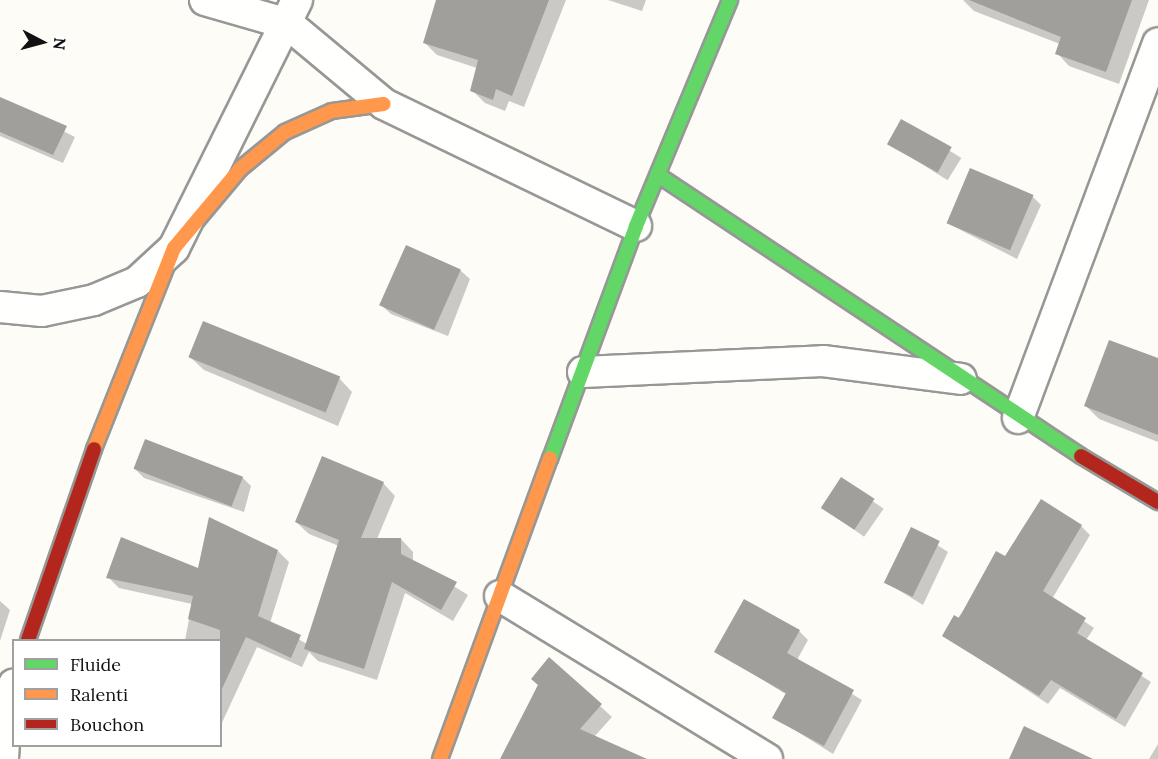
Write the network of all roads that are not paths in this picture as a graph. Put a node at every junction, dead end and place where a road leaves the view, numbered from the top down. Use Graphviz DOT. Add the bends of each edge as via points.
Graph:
graph roads {
  1 [pos="206,0"];
  2 [pos="730,0"];
  3 [pos="292,12"];
  4 [pos="1158,43"];
  5 [pos="384,104"];
  6 [pos="661,177"];
  7 [pos="636,226"];
  8 [pos="174,248"];
  9 [pos="0,308"];
  10 [pos="583,372"];
  11 [pos="961,379"];
  12 [pos="1018,418"];
  13 [pos="1158,502"];
  14 [pos="500,596"];
  15 [pos="28,639"];
  16 [pos="7,700"];
  17 [pos="3,759"];
  18 [pos="440,759"];
  19 [pos="767,759"];
  1 -- 3 [label="street"];
  2 -- 6 [label="street"];
  3 -- 5 [label="street"];
  3 -- 8 [label="street"];
  4 -- 12 [label="street"];
  5 -- 7 [label="street"];
  5 -- 8 [label="street" via="332,111 285,132 240,169"];
  6 -- 7 [label="street"];
  6 -- 11 [label="street"];
  7 -- 10 [label="street"];
  8 -- 9 [label="street" via="137,282 94,300 42,311"];
  8 -- 15 [label="street" via="95,447"];
  10 -- 11 [label="street" via="823,361"];
  10 -- 14 [label="street"];
  11 -- 12 [label="street"];
  12 -- 13 [label="street"];
  14 -- 18 [label="street"];
  14 -- 19 [label="street"];
  16 -- 17 [label="street"];
}
